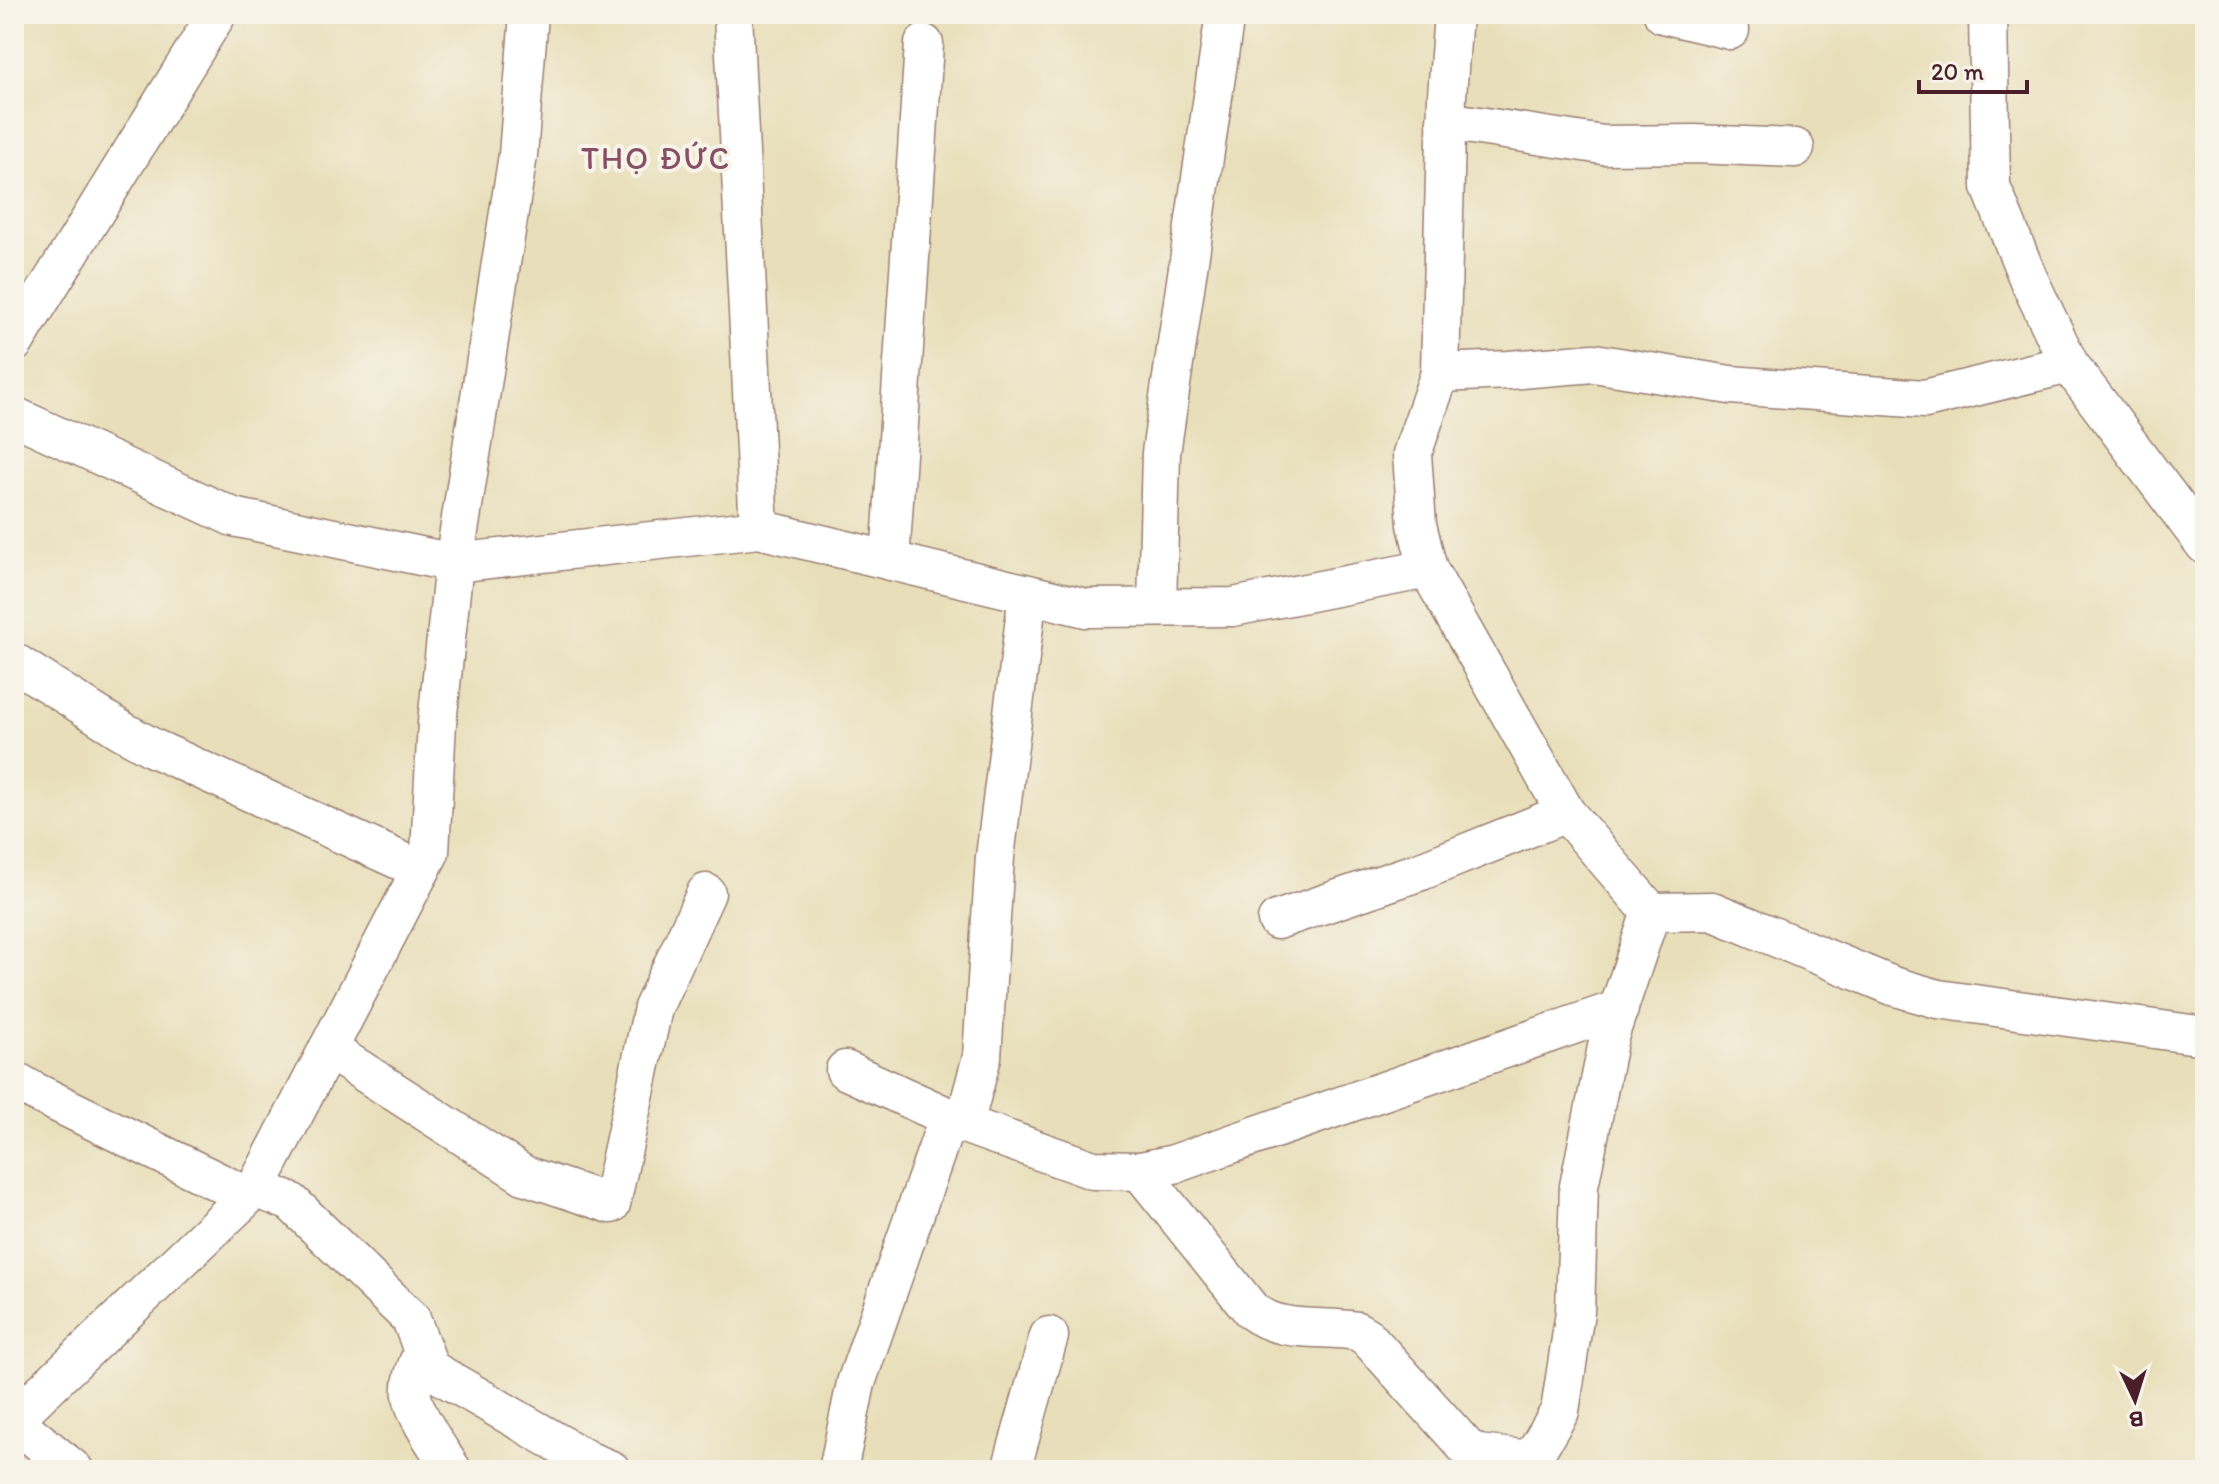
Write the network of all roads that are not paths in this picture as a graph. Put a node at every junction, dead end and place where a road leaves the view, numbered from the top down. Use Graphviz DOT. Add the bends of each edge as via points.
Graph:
graph roads {
  1 [pos="217,14"];
  2 [pos="529,14"];
  3 [pos="733,14"];
  4 [pos="1225,14"];
  5 [pos="1453,14"];
  6 [pos="1663,14"];
  7 [pos="1988,14"];
  8 [pos="1730,30"];
  9 [pos="924,44"];
  10 [pos="1446,121"];
  11 [pos="1795,148"];
  12 [pos="14,343"];
  13 [pos="2069,364"];
  14 [pos="1440,373"];
  15 [pos="14,416"];
  16 [pos="759,529"];
  17 [pos="2205,545"];
  18 [pos="890,561"];
  19 [pos="454,563"];
  20 [pos="1428,569"];
  21 [pos="1028,594"];
  22 [pos="1157,607"];
  23 [pos="14,662"];
  24 [pos="1566,813"];
  25 [pos="421,870"];
  26 [pos="706,893"];
  27 [pos="1651,912"];
  28 [pos="1277,920"];
  29 [pos="1619,1009"];
  30 [pos="2205,1036"];
  31 [pos="328,1049"];
  32 [pos="845,1070"];
  33 [pos="14,1080"];
  34 [pos="956,1121"];
  35 [pos="1140,1171"];
  36 [pos="252,1192"];
  37 [pos="1049,1336"];
  38 [pos="423,1350"];
  39 [pos="14,1420"];
  40 [pos="1528,1465"];
  41 [pos="74,1470"];
  42 [pos="452,1470"];
  43 [pos="611,1470"];
  44 [pos="838,1470"];
  45 [pos="1011,1470"];
  1 -- 12 [label="street"];
  2 -- 19 [label="street" via="518,155"];
  3 -- 16 [label="street"];
  4 -- 22 [label="street" via="1161,453"];
  5 -- 10 [label="street"];
  6 -- 8 [label="street"];
  7 -- 13 [label="street" via="1991,187"];
  9 -- 18 [label="street"];
  10 -- 11 [label="street" via="1603,145"];
  10 -- 14 [label="street"];
  13 -- 14 [label="street" via="1925,399 1730,385 1594,363"];
  13 -- 17 [label="street"];
  14 -- 20 [label="street" via="1412,454 1417,525"];
  15 -- 19 [label="street" via="233,517"];
  16 -- 18 [label="street"];
  16 -- 19 [label="street"];
  18 -- 21 [label="street"];
  19 -- 25 [label="street" via="430,852"];
  20 -- 22 [label="street" via="1233,607"];
  20 -- 24 [label="street"];
  21 -- 22 [label="street" via="1086,608"];
  21 -- 34 [label="street" via="995,857 982,1057"];
  23 -- 25 [label="street" via="153,748"];
  24 -- 27 [label="street"];
  24 -- 28 [label="street" via="1421,871"];
  25 -- 31 [label="street"];
  26 -- 31 [label="street" via="653,1008 611,1204 524,1175"];
  27 -- 29 [label="street"];
  27 -- 30 [label="street" via="1712,911 1893,986 1938,999"];
  29 -- 35 [label="street" via="1174,1164"];
  29 -- 40 [label="street" via="1579,1186 1575,1312 1560,1411"];
  31 -- 36 [label="street"];
  32 -- 34 [label="street"];
  33 -- 36 [label="street"];
  34 -- 35 [label="street" via="1093,1170"];
  34 -- 44 [label="street" via="856,1383"];
  35 -- 40 [label="street" via="1252,1311 1277,1325 1357,1331 1467,1448"];
  36 -- 38 [label="street" via="291,1202 411,1319"];
  36 -- 39 [label="street"];
  37 -- 45 [label="street"];
  38 -- 42 [label="street" via="412,1385 415,1408"];
  38 -- 43 [label="street" via="430,1369"];
  39 -- 41 [label="street"];
}
